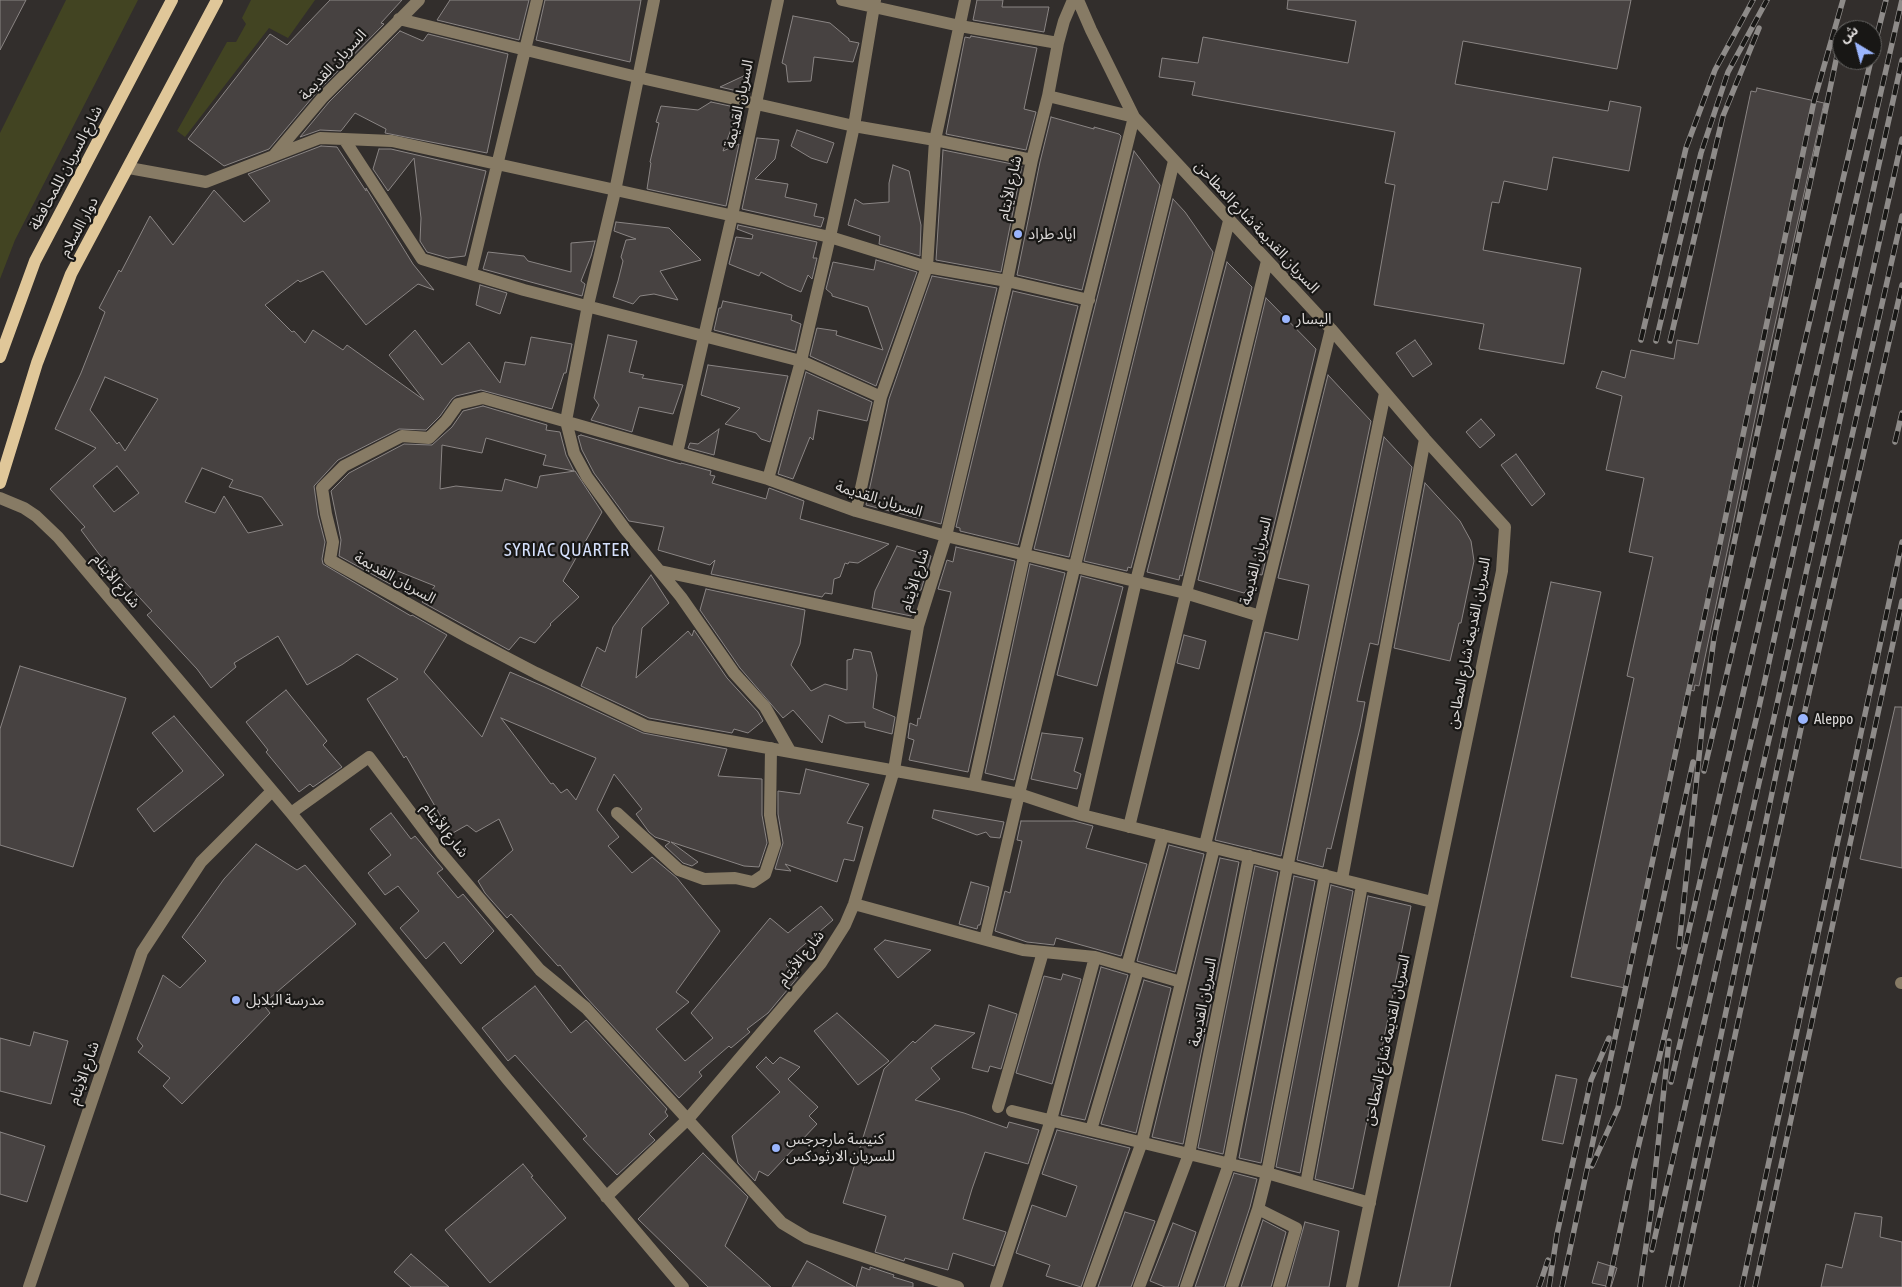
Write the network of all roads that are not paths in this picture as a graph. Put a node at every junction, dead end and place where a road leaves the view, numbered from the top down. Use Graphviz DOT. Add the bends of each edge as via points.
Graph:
graph roads {
  1 [pos="172,0"];
  2 [pos="217,0"];
  3 [pos="420,0"];
  4 [pos="537,0"];
  5 [pos="654,0"];
  6 [pos="778,0"];
  7 [pos="842,0"];
  8 [pos="964,0"];
  9 [pos="1073,0"];
  10 [pos="1078,0"];
  11 [pos="875,3"];
  12 [pos="399,19"];
  13 [pos="960,26"];
  14 [pos="1058,43"];
  15 [pos="526,50"];
  16 [pos="637,78"];
  17 [pos="1048,96"];
  18 [pos="755,104"];
  19 [pos="1134,116"];
  20 [pos="854,126"];
  21 [pos="344,139"];
  22 [pos="934,140"];
  23 [pos="274,156"];
  24 [pos="1032,160"];
  25 [pos="1174,161"];
  26 [pos="497,164"];
  27 [pos="129,168"];
  28 [pos="615,191"];
  29 [pos="732,216"];
  30 [pos="1230,220"];
  31 [pos="830,237"];
  32 [pos="1267,261"];
  33 [pos="927,267"];
  34 [pos="471,273"];
  35 [pos="1006,281"];
  36 [pos="1089,300"];
  37 [pos="588,305"];
  38 [pos="1331,329"];
  39 [pos="704,336"];
  40 [pos="0,357"];
  41 [pos="801,361"];
  42 [pos="1385,393"];
  43 [pos="882,396"];
  44 [pos="566,421"];
  45 [pos="1425,439"];
  46 [pos="677,453"];
  47 [pos="768,479"];
  48 [pos="0,483"];
  49 [pos="0,498"];
  50 [pos="856,510"];
  51 [pos="946,536"];
  52 [pos="1024,556"];
  53 [pos="1074,566"];
  54 [pos="660,572"];
  55 [pos="1136,581"];
  56 [pos="1185,593"];
  57 [pos="1260,616"];
  58 [pos="918,626"];
  59 [pos="771,748"];
  60 [pos="790,751"];
  61 [pos="894,770"];
  62 [pos="974,785"];
  63 [pos="272,791"];
  64 [pos="1019,794"];
  65 [pos="291,813"];
  66 [pos="618,813"];
  67 [pos="1082,816"];
  68 [pos="1129,827"];
  69 [pos="1163,835"];
  70 [pos="1210,846"];
  71 [pos="1249,856"];
  72 [pos="1287,868"];
  73 [pos="1325,876"];
  74 [pos="1342,879"];
  75 [pos="1362,885"];
  76 [pos="1432,902"];
  77 [pos="854,904"];
  78 [pos="985,939"];
  79 [pos="1043,952"];
  80 [pos="1095,957"];
  81 [pos="1133,968"];
  82 [pos="1181,982"];
  83 [pos="998,1107"];
  84 [pos="1012,1110"];
  85 [pos="688,1119"];
  86 [pos="1051,1120"];
  87 [pos="1091,1130"];
  88 [pos="1142,1142"];
  89 [pos="1189,1154"];
  90 [pos="1229,1164"];
  91 [pos="1267,1173"];
  92 [pos="1306,1184"];
  93 [pos="606,1197"];
  94 [pos="1370,1203"];
  95 [pos="1258,1209"];
  96 [pos="29,1287"];
  97 [pos="683,1287"];
  98 [pos="958,1287"];
  99 [pos="996,1287"];
  100 [pos="1089,1287"];
  101 [pos="1139,1287"];
  102 [pos="1186,1287"];
  103 [pos="1232,1287"];
  104 [pos="1279,1287"];
  105 [pos="1352,1287"];
  1 -- 40 [label="main road, شارع السريان لللمحافظة" via="36,261"];
  2 -- 27 [label="main road, دوار االسلام"];
  3 -- 12 [label="street, السريان القديمة"];
  4 -- 15 [label="street"];
  5 -- 16 [label="street"];
  6 -- 18 [label="street, السريان القديمة"];
  7 -- 11 [label="street"];
  8 -- 13 [label="street"];
  9 -- 14 [label="street, شارع الأيتام"];
  10 -- 19 [label="street, السريان القديمة شارع المطاحن"];
  11 -- 13 [label="street"];
  11 -- 20 [label="street"];
  12 -- 15 [label="street"];
  12 -- 23 [label="street, السريان القديمة" via="323,97"];
  13 -- 14 [label="street"];
  13 -- 22 [label="street"];
  14 -- 17 [label="street, شارع الأيتام"];
  15 -- 16 [label="street"];
  15 -- 26 [label="street"];
  16 -- 18 [label="street"];
  16 -- 28 [label="street"];
  17 -- 19 [label="street"];
  17 -- 24 [label="street, شارع الأيتام"];
  18 -- 20 [label="street"];
  18 -- 29 [label="street, السريان القديمة"];
  19 -- 25 [label="street, السريان القديمة شارع المطاحن"];
  19 -- 36 [label="street"];
  20 -- 22 [label="street"];
  20 -- 31 [label="street"];
  21 -- 23 [label="street, السريان القديمة" via="320,138"];
  21 -- 26 [label="street, السريان القديمة" via="392,141"];
  21 -- 34 [label="street" via="422,259"];
  22 -- 24 [label="street"];
  22 -- 33 [label="street"];
  23 -- 27 [label="street, السريان القديمة" via="206,182"];
  24 -- 35 [label="street, شارع الأيتام"];
  25 -- 30 [label="street, السريان القديمة شارع المطاحن"];
  25 -- 53 [label="street"];
  26 -- 28 [label="street, السريان القديمة"];
  26 -- 34 [label="street"];
  27 -- 48 [label="main road, دوار االسلام" via="72,274 37,363"];
  28 -- 29 [label="street, السريان القديمة"];
  28 -- 37 [label="street"];
  29 -- 31 [label="street, السريان القديمة"];
  29 -- 39 [label="street, السريان القديمة"];
  30 -- 32 [label="street, السريان القديمة شارع المطاحن"];
  30 -- 55 [label="street"];
  31 -- 33 [label="street, السريان القديمة"];
  31 -- 41 [label="street"];
  32 -- 38 [label="street, السريان القديمة شارع المطاحن"];
  32 -- 56 [label="street"];
  33 -- 35 [label="street, السريان القديمة"];
  33 -- 43 [label="street"];
  34 -- 37 [label="street"];
  35 -- 36 [label="street, السريان القديمة"];
  35 -- 51 [label="street, شارع الأيتام"];
  36 -- 52 [label="street"];
  37 -- 39 [label="street"];
  37 -- 44 [label="street"];
  38 -- 42 [label="street, السريان القديمة شارع المطاحن"];
  38 -- 57 [label="street, السريان القديمة"];
  39 -- 41 [label="street"];
  39 -- 46 [label="street, السريان القديمة"];
  41 -- 43 [label="street"];
  41 -- 47 [label="street"];
  42 -- 45 [label="street, السريان القديمة شارع المطاحن"];
  42 -- 72 [label="street"];
  43 -- 50 [label="street"];
  44 -- 46 [label="street, السريان القديمة"];
  44 -- 54 [label="street" via="574,453 587,477"];
  44 -- 59 [label="street, السريان القديمة" via="483,398 458,404 429,438 402,436 344,466 322,488 334,542 330,560 471,639 646,726"];
  45 -- 74 [label="street"];
  45 -- 76 [label="street, السريان القديمة شارع المطاحن" via="1505,527 1502,571"];
  46 -- 47 [label="street, السريان القديمة"];
  47 -- 50 [label="street, السريان القديمة"];
  49 -- 63 [label="street, شارع الأيتام" via="24,508 48,526"];
  50 -- 51 [label="street, السريان القديمة"];
  51 -- 52 [label="street, السريان القديمة"];
  51 -- 58 [label="street, شارع الأيتام"];
  52 -- 53 [label="street, السريان القديمة"];
  52 -- 62 [label="street"];
  53 -- 55 [label="street, السريان القديمة"];
  53 -- 64 [label="street"];
  54 -- 58 [label="street"];
  54 -- 60 [label="street" via="734,673 765,707"];
  55 -- 56 [label="street, السريان القديمة"];
  55 -- 67 [label="street"];
  56 -- 57 [label="street, السريان القديمة"];
  56 -- 68 [label="street"];
  57 -- 70 [label="street"];
  58 -- 61 [label="street, شارع الأيتام"];
  59 -- 60 [label="street, السريان القديمة"];
  59 -- 66 [label="street" via="770,815 775,844 765,874 753,882 735,878 704,879 678,870"];
  60 -- 61 [label="street, السريان القديمة"];
  61 -- 62 [label="street, السريان القديمة"];
  61 -- 77 [label="street, شارع الأيتام"];
  62 -- 64 [label="street, السريان القديمة"];
  63 -- 65 [label="street, شارع الأيتام"];
  63 -- 96 [label="street, شارع الأيتام" via="201,862 142,952"];
  64 -- 67 [label="street, السريان القديمة"];
  64 -- 78 [label="street"];
  65 -- 85 [label="street, شارع الأيتام" via="369,757 442,854 540,970 586,1008"];
  65 -- 93 [label="street, شارع الأيتام"];
  67 -- 68 [label="street, السريان القديمة"];
  68 -- 69 [label="street, السريان القديمة"];
  69 -- 70 [label="street, السريان القديمة"];
  69 -- 81 [label="street"];
  70 -- 71 [label="street, السريان القديمة"];
  70 -- 82 [label="street, السريان القديمة"];
  71 -- 72 [label="street, السريان القديمة"];
  71 -- 89 [label="street, السريان القديمة"];
  72 -- 73 [label="street, السريان القديمة"];
  72 -- 90 [label="street"];
  73 -- 74 [label="street, السريان القديمة"];
  73 -- 91 [label="street"];
  74 -- 75 [label="street, السريان القديمة"];
  75 -- 76 [label="street, السريان القديمة"];
  75 -- 92 [label="street"];
  76 -- 94 [label="street, السريان القديمة شارع المطاحن"];
  77 -- 78 [label="street, السريان القديمة"];
  77 -- 85 [label="street, شارع الأيتام" via="834,945 821,963"];
  78 -- 79 [label="street, السريان القديمة"];
  79 -- 80 [label="street, السريان القديمة"];
  79 -- 83 [label="street"];
  80 -- 81 [label="street, السريان القديمة"];
  80 -- 86 [label="street"];
  81 -- 82 [label="street, السريان القديمة"];
  81 -- 87 [label="street"];
  82 -- 88 [label="street, السريان القديمة"];
  84 -- 86 [label="street"];
  85 -- 93 [label="street, شارع الأيتام"];
  85 -- 98 [label="street, شارع الأيتام" via="782,1223 807,1238"];
  86 -- 87 [label="street"];
  86 -- 99 [label="street"];
  87 -- 88 [label="street"];
  88 -- 89 [label="street"];
  88 -- 100 [label="street, السريان القديمة"];
  89 -- 90 [label="street"];
  89 -- 101 [label="street, السريان القديمة"];
  90 -- 91 [label="street"];
  90 -- 102 [label="street"];
  91 -- 92 [label="street"];
  91 -- 95 [label="street"];
  92 -- 94 [label="street"];
  93 -- 97 [label="street, شارع الأيتام"];
  94 -- 105 [label="street, السريان القديمة شارع المطاحن"];
  95 -- 103 [label="street"];
  95 -- 104 [label="street" via="1296,1228"];
}
